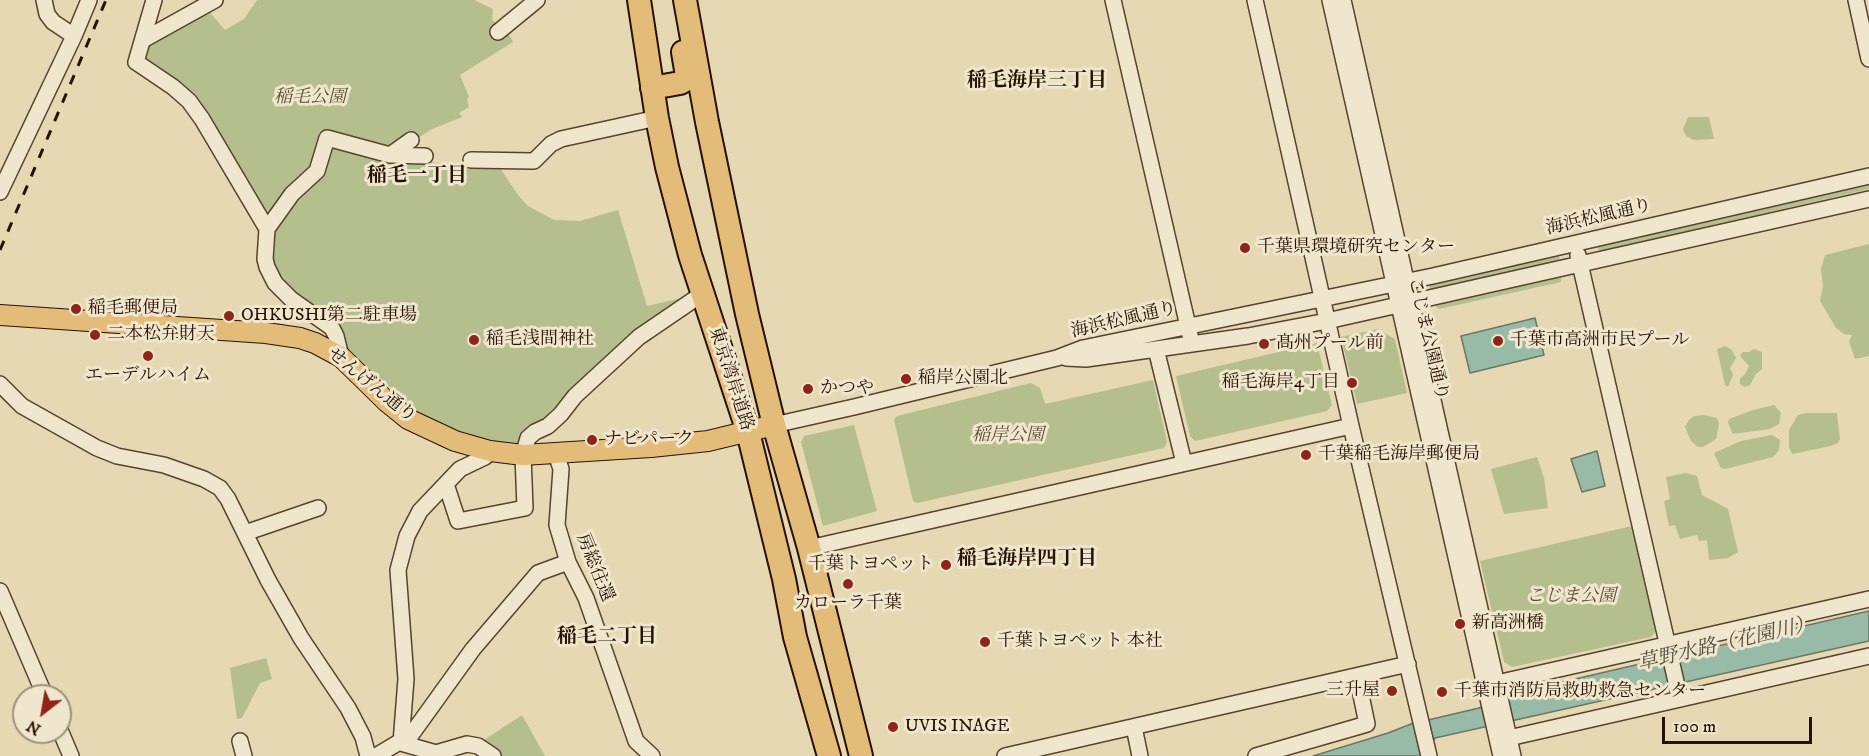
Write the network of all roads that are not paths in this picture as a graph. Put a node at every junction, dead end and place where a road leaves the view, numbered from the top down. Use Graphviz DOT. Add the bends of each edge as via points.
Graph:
graph roads {
  1 [pos="44,0"];
  2 [pos="89,0"];
  3 [pos="154,0"];
  4 [pos="215,0"];
  5 [pos="537,0"];
  6 [pos="639,0"];
  7 [pos="684,0"];
  8 [pos="1113,0"];
  9 [pos="1255,0"];
  10 [pos="1330,0"];
  11 [pos="1343,0"];
  12 [pos="1856,0"];
  13 [pos="1864,15"];
  14 [pos="498,32"];
  15 [pos="74,36"];
  16 [pos="143,40"];
  17 [pos="1869,59"];
  18 [pos="652,88"];
  19 [pos="657,118"];
  20 [pos="411,140"];
  21 [pos="390,155"];
  22 [pos="425,156"];
  23 [pos="471,160"];
  24 [pos="1869,176"];
  25 [pos="0,192"];
  26 [pos="1869,199"];
  27 [pos="267,229"];
  28 [pos="1575,243"];
  29 [pos="1580,265"];
  30 [pos="1400,283"];
  31 [pos="702,294"];
  32 [pos="1323,299"];
  33 [pos="1405,304"];
  34 [pos="747,314"];
  35 [pos="0,315"];
  36 [pos="1328,321"];
  37 [pos="1188,327"];
  38 [pos="1192,344"];
  39 [pos="1156,349"];
  40 [pos="341,357"];
  41 [pos="1057,358"];
  42 [pos="0,384"];
  43 [pos="774,425"];
  44 [pos="1351,426"];
  45 [pos="748,432"];
  46 [pos="490,451"];
  47 [pos="556,454"];
  48 [pos="523,455"];
  49 [pos="1184,464"];
  50 [pos="446,484"];
  51 [pos="318,508"];
  52 [pos="245,534"];
  53 [pos="809,548"];
  54 [pos="568,562"];
  55 [pos="784,579"];
  56 [pos="0,591"];
  57 [pos="1869,599"];
  58 [pos="1667,644"];
  59 [pos="1869,656"];
  60 [pos="1407,664"];
  61 [pos="1357,676"];
  62 [pos="40,684"];
  63 [pos="1491,685"];
  64 [pos="1680,699"];
  65 [pos="1134,727"];
  66 [pos="1503,739"];
  67 [pos="401,743"];
  68 [pos="1056,751"];
  69 [pos="368,756"];
  70 [pos="375,756"];
  71 [pos="493,756"];
  72 [pos="651,756"];
  73 [pos="829,756"];
  74 [pos="861,756"];
  75 [pos="1008,756"];
  76 [pos="1140,756"];
  77 [pos="1256,756"];
  78 [pos="1429,756"];
  79 [pos="1501,756"];
  80 [pos="1513,756"];
  1 -- 15 [label="street" via="53,22"];
  2 -- 15 [label="street"];
  3 -- 16 [label="street"];
  4 -- 16 [label="street"];
  5 -- 14 [label="street"];
  6 -- 18 [label="highway, 東京湾岸道路"];
  7 -- 18 [label="highway" via="686,78 680,83"];
  7 -- 34 [label="highway, 東京湾岸道路"];
  8 -- 37 [label="street"];
  9 -- 32 [label="street"];
  10 -- 30 [label="street, こじま公園通り"];
  11 -- 30 [label="street, こじま公園通り"];
  12 -- 13 [label="street"];
  13 -- 17 [label="street"];
  15 -- 25 [label="street"];
  16 -- 27 [label="street" via="136,62 189,101"];
  18 -- 19 [label="highway, 東京湾岸道路"];
  19 -- 23 [label="street" via="561,139 534,161"];
  19 -- 31 [label="highway, 東京湾岸道路"];
  20 -- 21 [label="street"];
  21 -- 22 [label="street"];
  21 -- 27 [label="street" via="327,138 317,171 292,195"];
  24 -- 28 [label="street, 海浜松風通り"];
  26 -- 29 [label="street, 海浜松風通り"];
  27 -- 40 [label="street" via="267,267 275,283 332,328"];
  28 -- 29 [label="street"];
  28 -- 30 [label="street, 海浜松風通り"];
  29 -- 33 [label="street, 海浜松風通り"];
  29 -- 58 [label="street"];
  30 -- 32 [label="street, 海浜松風通り"];
  30 -- 33 [label="street, こじま公園通り"];
  31 -- 45 [label="highway, 東京湾岸道路"];
  31 -- 48 [label="street" via="639,338 548,426 528,438"];
  32 -- 36 [label="street"];
  32 -- 37 [label="street, 海浜松風通り"];
  33 -- 36 [label="street, 海浜松風通り"];
  33 -- 63 [label="street, こじま公園通り"];
  34 -- 43 [label="highway, 東京湾岸道路"];
  34 -- 45 [label="highway" via="748,361 760,418"];
  35 -- 40 [label="main road, せんげん通り" via="266,333 300,338"];
  36 -- 38 [label="street, 海浜松風通り"];
  36 -- 44 [label="street"];
  37 -- 38 [label="street"];
  37 -- 41 [label="street, 海浜松風通り" via="1083,348"];
  38 -- 39 [label="street, 海浜松風通り"];
  39 -- 41 [label="street, 海浜松風通り" via="1086,359"];
  39 -- 49 [label="street"];
  40 -- 46 [label="main road, せんげん通り" via="408,419 455,441"];
  41 -- 43 [label="street"];
  42 -- 52 [label="street" via="22,406 97,448 164,465 220,488"];
  43 -- 45 [label="main road, せんげん通り"];
  43 -- 53 [label="highway, 東京湾岸道路"];
  43 -- 55 [label="highway" via="764,449 777,502"];
  44 -- 49 [label="street"];
  44 -- 60 [label="street"];
  45 -- 47 [label="main road, せんげん通り" via="696,442"];
  45 -- 55 [label="highway, 東京湾岸道路"];
  46 -- 48 [label="main road, せんげん通り"];
  46 -- 50 [label="street" via="459,469"];
  47 -- 48 [label="main road, せんげん通り"];
  47 -- 54 [label="street, 房総往還" via="561,469 557,525"];
  48 -- 50 [label="street" via="525,508 458,521"];
  49 -- 53 [label="street"];
  50 -- 67 [label="street" via="413,522 398,570 406,680"];
  51 -- 52 [label="street"];
  52 -- 69 [label="street" via="301,638 348,708 363,736"];
  53 -- 74 [label="highway, 東京湾岸道路"];
  54 -- 67 [label="street" via="538,573"];
  54 -- 72 [label="street, 房総往還" via="586,598 636,741"];
  55 -- 73 [label="highway, 東京湾岸道路" via="795,637"];
  56 -- 62 [label="street"];
  57 -- 58 [label="street"];
  58 -- 63 [label="street"];
  58 -- 64 [label="street"];
  59 -- 64 [label="street"];
  60 -- 61 [label="street"];
  60 -- 78 [label="street"];
  61 -- 65 [label="street"];
  61 -- 77 [label="street" via="1367,724"];
  63 -- 66 [label="street, こじま公園通り"];
  64 -- 66 [label="street"];
  65 -- 68 [label="street"];
  65 -- 76 [label="street"];
  66 -- 79 [label="street"];
  66 -- 80 [label="street"];
  67 -- 70 [label="street"];
  67 -- 71 [label="street" via="436,753 467,744"];
  68 -- 75 [label="street"];
}
